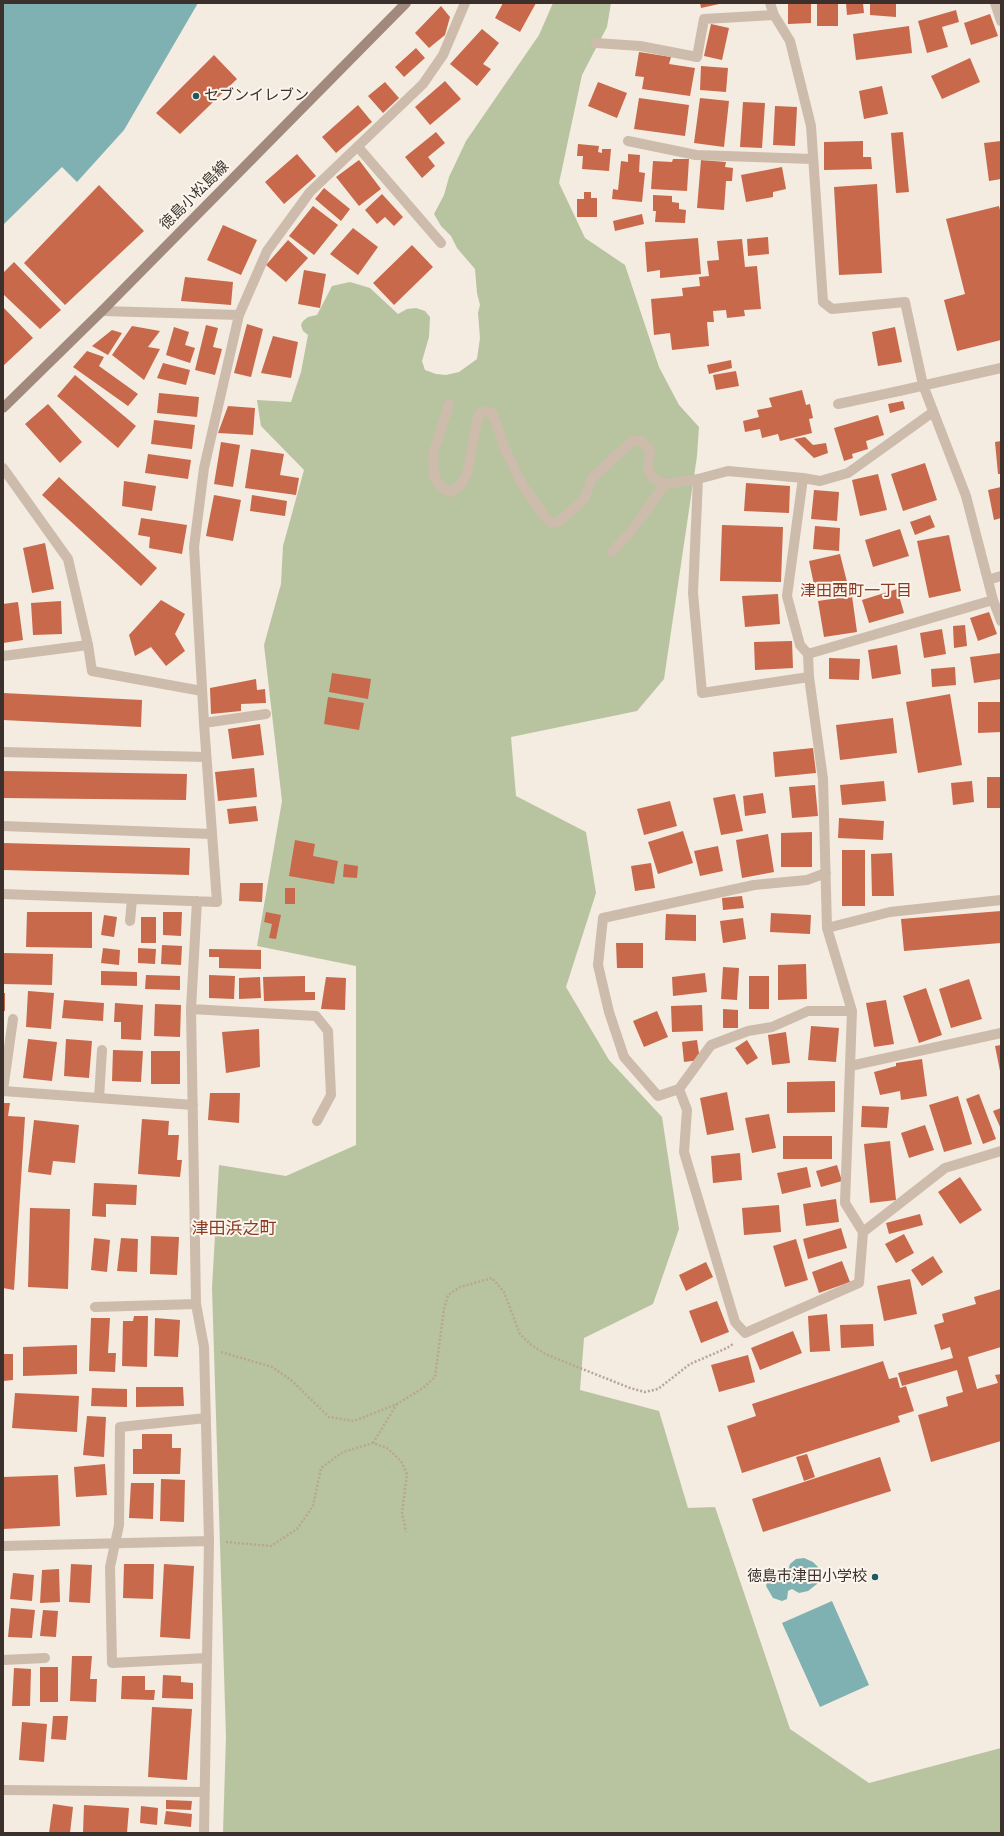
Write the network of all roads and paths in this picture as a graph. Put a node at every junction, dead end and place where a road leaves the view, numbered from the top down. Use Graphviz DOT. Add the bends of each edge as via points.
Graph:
graph roads {
  1 [pos="406,3"];
  2 [pos="465,3"];
  3 [pos="770,3"];
  4 [pos="995,3"];
  5 [pos="774,15"];
  6 [pos="1001,21"];
  7 [pos="596,43"];
  8 [pos="628,141"];
  9 [pos="358,147"];
  10 [pos="812,159"];
  11 [pos="441,243"];
  12 [pos="102,311"];
  13 [pos="239,315"];
  14 [pos="1001,368"];
  15 [pos="923,385"];
  16 [pos="449,404"];
  17 [pos="838,404"];
  18 [pos="3,408"];
  19 [pos="933,412"];
  20 [pos="3,468"];
  21 [pos="698,478"];
  22 [pos="803,478"];
  23 [pos="665,484"];
  24 [pos="612,552"];
  25 [pos="1001,576"];
  26 [pos="988,580"];
  27 [pos="993,600"];
  28 [pos="1001,621"];
  29 [pos="88,645"];
  30 [pos="808,654"];
  31 [pos="3,656"];
  32 [pos="809,677"];
  33 [pos="202,691"];
  34 [pos="266,714"];
  35 [pos="204,723"];
  36 [pos="3,752"];
  37 [pos="206,757"];
  38 [pos="3,826"];
  39 [pos="212,834"];
  40 [pos="826,873"];
  41 [pos="3,894"];
  42 [pos="132,899"];
  43 [pos="1001,900"];
  44 [pos="197,902"];
  45 [pos="130,921"];
  46 [pos="827,928"];
  47 [pos="191,1009"];
  48 [pos="852,1011"];
  49 [pos="14,1019"];
  50 [pos="1001,1033"];
  51 [pos="102,1050"];
  52 [pos="850,1066"];
  53 [pos="679,1089"];
  54 [pos="3,1091"];
  55 [pos="99,1098"];
  56 [pos="193,1105"];
  57 [pos="317,1121"];
  58 [pos="1001,1151"];
  59 [pos="863,1232"];
  60 [pos="196,1304"];
  61 [pos="95,1307"];
  62 [pos="745,1333"];
  63 [pos="204,1347"];
  64 [pos="397,1404"];
  65 [pos="206,1418"];
  66 [pos="374,1443"];
  67 [pos="406,1532"];
  68 [pos="209,1541"];
  69 [pos="115,1543"];
  70 [pos="3,1546"];
  71 [pos="45,1658"];
  72 [pos="207,1658"];
  73 [pos="3,1660"];
  74 [pos="3,1790"];
  75 [pos="204,1792"];
  76 [pos="204,1833"];
  1 -- 12 [label="main road, 徳島小松島線"];
  2 -- 9 [label="street" via="443,55 423,84"];
  3 -- 5 [label="street"];
  4 -- 6 [label="street"];
  5 -- 7 [label="street" via="704,19 697,57 640,46"];
  5 -- 10 [label="street" via="790,41 811,126"];
  8 -- 10 [label="street" via="696,155"];
  9 -- 11 [label="street"];
  9 -- 13 [label="street" via="310,192 267,251"];
  10 -- 15 [label="street" via="823,302 832,309 905,302"];
  12 -- 13 [label="street"];
  12 -- 18 [label="main road, 徳島小松島線"];
  13 -- 33 [label="street" via="204,468 194,547"];
  14 -- 15 [label="street"];
  15 -- 17 [label="street"];
  15 -- 19 [label="street"];
  16 -- 23 [label="street" via="433,454 434,475 440,488 450,492 459,487 467,474 477,421 480,413 486,411 492,413 505,449 523,486 552,523 560,521 584,499 592,478 632,442 642,441 647,446 650,451 648,469 653,478"];
  19 -- 22 [label="street" via="848,473 820,481"];
  19 -- 26 [label="street" via="966,496"];
  20 -- 29 [label="street" via="68,559"];
  21 -- 22 [label="street" via="728,471"];
  21 -- 23 [label="street"];
  21 -- 32 [label="street" via="693,593 702,693"];
  22 -- 30 [label="street" via="787,596 800,645"];
  23 -- 24 [label="street" via="632,530"];
  25 -- 26 [label="street"];
  26 -- 27 [label="street"];
  27 -- 28 [label="street"];
  27 -- 30 [label="street"];
  29 -- 31 [label="street"];
  29 -- 33 [label="street" via="92,671"];
  30 -- 32 [label="street"];
  32 -- 40 [label="street" via="823,779"];
  33 -- 35 [label="street"];
  34 -- 35 [label="street"];
  35 -- 37 [label="street"];
  36 -- 37 [label="street"];
  37 -- 39 [label="street"];
  38 -- 39 [label="street"];
  39 -- 44 [label="street" via="217,902"];
  40 -- 46 [label="street"];
  40 -- 53 [label="street" via="807,880 754,885 603,918 598,965 609,1012 624,1056 658,1096"];
  41 -- 42 [label="street"];
  42 -- 44 [label="street"];
  42 -- 45 [label="street"];
  43 -- 46 [label="street" via="890,912"];
  44 -- 47 [label="street"];
  46 -- 48 [label="street"];
  47 -- 56 [label="street"];
  47 -- 57 [label="street" via="316,1016 328,1031 331,1095"];
  48 -- 52 [label="street"];
  48 -- 53 [label="street" via="808,1011 772,1027 748,1031 711,1045"];
  49 -- 54 [label="street"];
  50 -- 52 [label="street"];
  51 -- 55 [label="street"];
  52 -- 59 [label="street" via="845,1204"];
  53 -- 62 [label="street" via="686,1110 684,1152 735,1322"];
  54 -- 55 [label="street"];
  55 -- 56 [label="street"];
  56 -- 60 [label="street"];
  58 -- 59 [label="street" via="945,1168"];
  59 -- 62 [label="street" via="860,1284"];
  60 -- 61 [label="street"];
  60 -- 63 [label="street"];
  62 -- 64 [label="path" via="727,1348 690,1364 658,1389 645,1392 546,1354 530,1344 520,1334 504,1292 492,1278 460,1287 448,1295 436,1377"];
  63 -- 64 [label="path" via="272,1367 291,1380 329,1417 354,1421"];
  63 -- 65 [label="street"];
  64 -- 66 [label="path"];
  65 -- 68 [label="street"];
  65 -- 69 [label="street" via="120,1427 119,1525"];
  66 -- 67 [label="path" via="387,1448 401,1461 407,1474 402,1513"];
  66 -- 68 [label="path" via="343,1452 321,1468 313,1506 297,1529 272,1546"];
  68 -- 69 [label="street"];
  68 -- 72 [label="street"];
  69 -- 70 [label="street"];
  69 -- 72 [label="street" via="110,1567 112,1663"];
  71 -- 73 [label="street"];
  72 -- 75 [label="street"];
  74 -- 75 [label="street"];
  75 -- 76 [label="street"];
}
